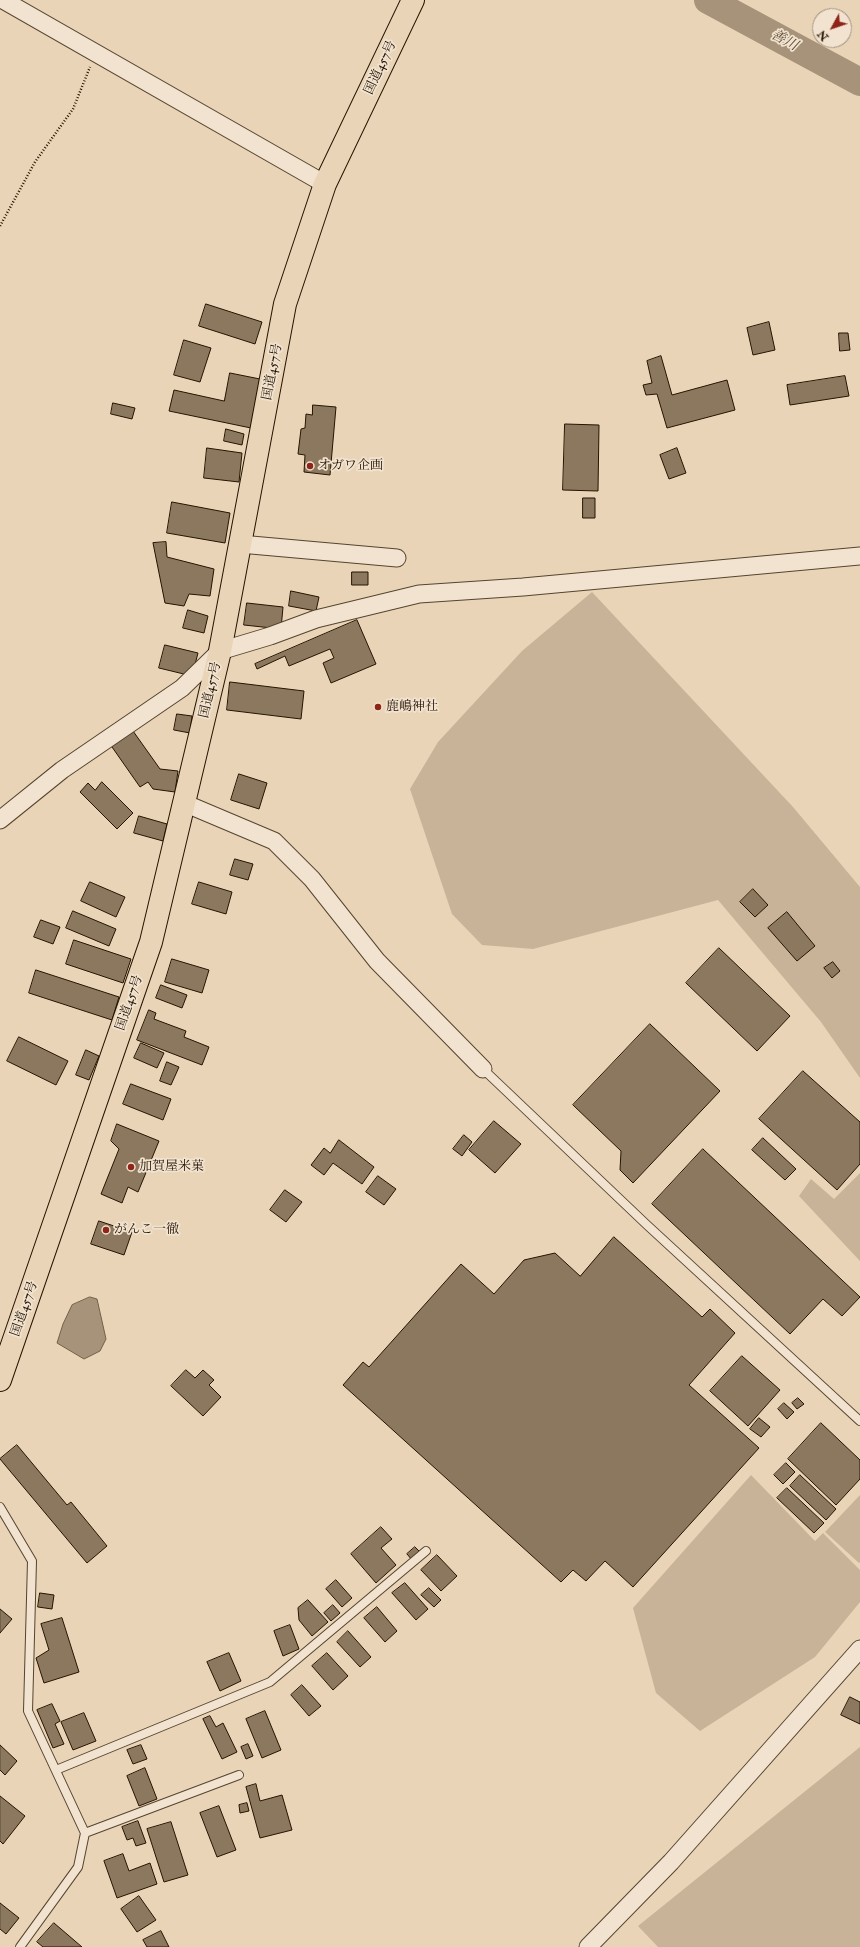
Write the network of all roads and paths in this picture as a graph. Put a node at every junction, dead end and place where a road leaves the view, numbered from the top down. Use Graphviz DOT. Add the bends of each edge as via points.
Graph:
graph roads {
  1 [pos="3,0"];
  2 [pos="413,0"];
  3 [pos="96,53"];
  4 [pos="325,184"];
  5 [pos="0,226"];
  6 [pos="240,544"];
  7 [pos="854,556"];
  8 [pos="397,558"];
  9 [pos="220,651"];
  10 [pos="184,803"];
  11 [pos="0,820"];
  12 [pos="483,1069"];
  13 [pos="0,1380"];
  14 [pos="860,1421"];
  15 [pos="0,1507"];
  16 [pos="426,1550"];
  17 [pos="860,1649"];
  18 [pos="56,1770"];
  19 [pos="239,1775"];
  20 [pos="85,1833"];
  21 [pos="20,1947"];
  22 [pos="588,1947"];
  1 -- 3 [label="street"];
  2 -- 4 [label="highway, 国道457号"];
  3 -- 4 [label="street"];
  3 -- 5 [label="path" via="73,109 35,162"];
  4 -- 6 [label="highway, 国道457号" via="286,304"];
  6 -- 8 [label="street"];
  6 -- 9 [label="highway, 国道457号"];
  7 -- 9 [label="street" via="523,587 419,594 316,619"];
  9 -- 10 [label="highway, 国道457号"];
  9 -- 11 [label="street" via="182,688 62,770"];
  10 -- 12 [label="street" via="274,842 312,880 377,961"];
  10 -- 13 [label="highway, 国道457号" via="151,942"];
  12 -- 14 [label="lane" via="647,1225"];
  15 -- 18 [label="lane" via="32,1561 28,1712"];
  16 -- 18 [label="lane" via="270,1682"];
  17 -- 22 [label="street" via="671,1862"];
  18 -- 20 [label="lane"];
  19 -- 20 [label="lane"];
  20 -- 21 [label="lane" via="78,1867"];
}
